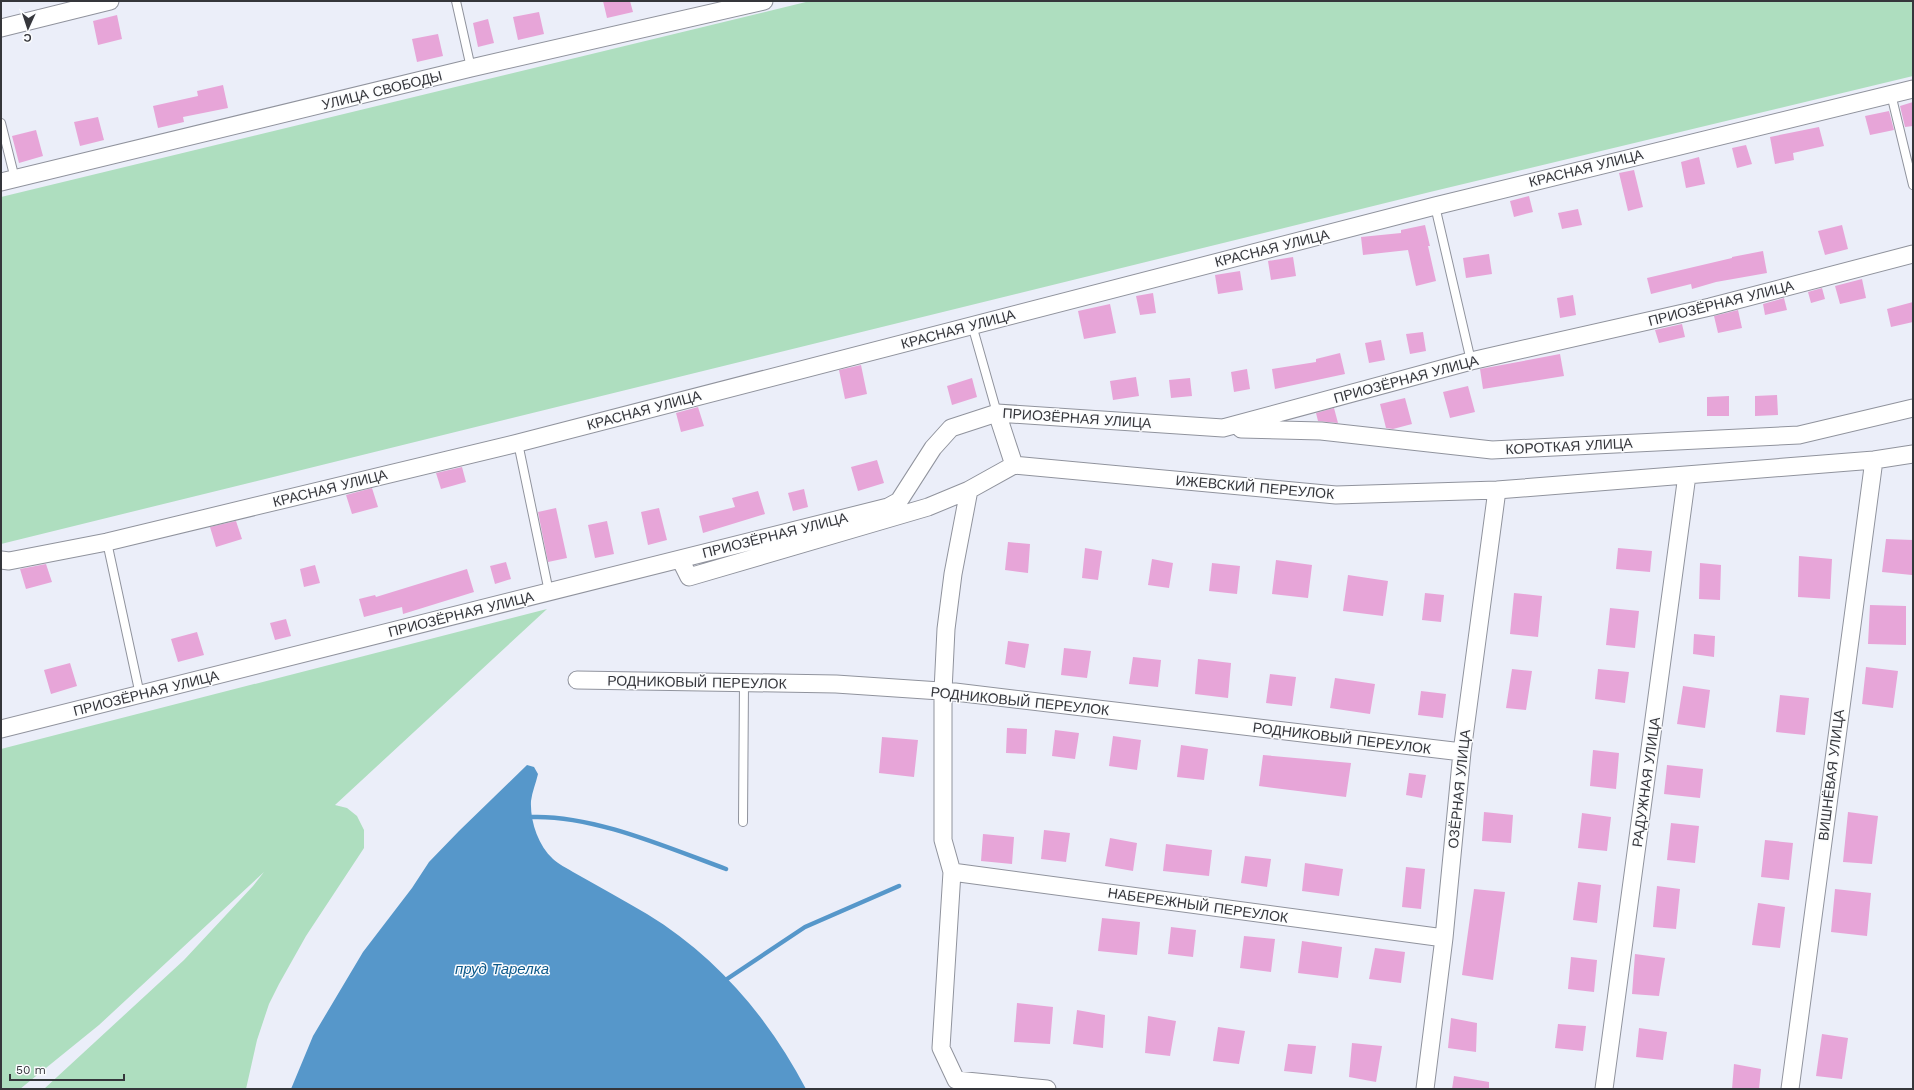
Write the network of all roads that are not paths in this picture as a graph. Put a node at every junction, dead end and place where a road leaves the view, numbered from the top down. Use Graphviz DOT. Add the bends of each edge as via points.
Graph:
graph roads {
  1 [pos="110,1"];
  2 [pos="456,1"];
  3 [pos="764,1"];
  4 [pos="1,28"];
  5 [pos="471,68"];
  6 [pos="1913,89"];
  7 [pos="1891,94"];
  8 [pos="1,124"];
  9 [pos="8,181"];
  10 [pos="1913,185"];
  11 [pos="1435,206"];
  12 [pos="1913,254"];
  13 [pos="972,325"];
  14 [pos="1471,361"];
  15 [pos="1913,408"];
  16 [pos="997,413"];
  17 [pos="1223,428"];
  18 [pos="518,443"];
  19 [pos="1913,454"];
  20 [pos="1874,460"];
  21 [pos="1014,465"];
  22 [pos="1687,475"];
  23 [pos="969,490"];
  24 [pos="1497,490"];
  25 [pos="106,542"];
  26 [pos="680,559"];
  27 [pos="1,560"];
  28 [pos="549,592"];
  29 [pos="577,680"];
  30 [pos="744,683"];
  31 [pos="943,691"];
  32 [pos="140,695"];
  33 [pos="1,729"];
  34 [pos="1462,752"];
  35 [pos="743,822"];
  36 [pos="952,872"];
  37 [pos="1444,938"];
  38 [pos="1047,1089"];
  39 [pos="1425,1089"];
  40 [pos="1604,1089"];
  41 [pos="1790,1089"];
  1 -- 4 [label="street"];
  2 -- 5 [label="lane"];
  3 -- 5 [label="street, УЛИЦА СВОБОДЫ"];
  5 -- 9 [label="street, УЛИЦА СВОБОДЫ"];
  6 -- 7 [label="street, КРАСНАЯ УЛИЦА"];
  7 -- 10 [label="lane"];
  7 -- 11 [label="street, КРАСНАЯ УЛИЦА"];
  8 -- 9 [label="lane"];
  11 -- 13 [label="street, КРАСНАЯ УЛИЦА"];
  11 -- 14 [label="lane"];
  12 -- 14 [label="street, ПРИОЗЁРНАЯ УЛИЦА" via="1710,307"];
  13 -- 16 [label="lane"];
  13 -- 18 [label="street, КРАСНАЯ УЛИЦА"];
  14 -- 17 [label="street, ПРИОЗЁРНАЯ УЛИЦА"];
  15 -- 17 [label="street, КОРОТКАЯ УЛИЦА" via="1799,435 1492,450 1321,431"];
  16 -- 17 [label="street, ПРИОЗЁРНАЯ УЛИЦА"];
  16 -- 21 [label="street"];
  16 -- 26 [label="street, ПРИОЗЁРНАЯ УЛИЦА" via="951,428 933,448 899,501 888,507"];
  18 -- 25 [label="street, КРАСНАЯ УЛИЦА"];
  18 -- 28 [label="lane"];
  19 -- 20 [label="street, ИЖЕВСКИЙ ПЕРЕУЛОК"];
  20 -- 22 [label="street, ИЖЕВСКИЙ ПЕРЕУЛОК"];
  20 -- 41 [label="street, ВИШНЁВАЯ УЛИЦА"];
  21 -- 23 [label="street"];
  21 -- 24 [label="street, ИЖЕВСКИЙ ПЕРЕУЛОК" via="1336,495"];
  22 -- 24 [label="street, ИЖЕВСКИЙ ПЕРЕУЛОК"];
  22 -- 40 [label="street, РАДУЖНАЯ УЛИЦА"];
  23 -- 26 [label="street" via="928,508 689,577"];
  23 -- 31 [label="street" via="953,574 946,629"];
  24 -- 34 [label="street, ОЗЁРНАЯ УЛИЦА"];
  25 -- 27 [label="street, КРАСНАЯ УЛИЦА" via="9,561"];
  25 -- 32 [label="lane"];
  26 -- 28 [label="street, ПРИОЗЁРНАЯ УЛИЦА"];
  28 -- 32 [label="street, ПРИОЗЁРНАЯ УЛИЦА"];
  29 -- 30 [label="street, РОДНИКОВЫЙ ПЕРЕУЛОК"];
  30 -- 31 [label="street, РОДНИКОВЫЙ ПЕРЕУЛОК" via="836,684"];
  30 -- 35 [label="lane"];
  31 -- 34 [label="street, РОДНИКОВЫЙ ПЕРЕУЛОК"];
  31 -- 36 [label="street" via="943,840"];
  32 -- 33 [label="street, ПРИОЗЁРНАЯ УЛИЦА"];
  34 -- 37 [label="street, ОЗЁРНАЯ УЛИЦА"];
  36 -- 37 [label="street, НАБЕРЕЖНЫЙ ПЕРЕУЛОК"];
  36 -- 38 [label="street" via="941,1048 956,1080"];
  37 -- 39 [label="street, ОЗЁРНАЯ УЛИЦА"];
}
